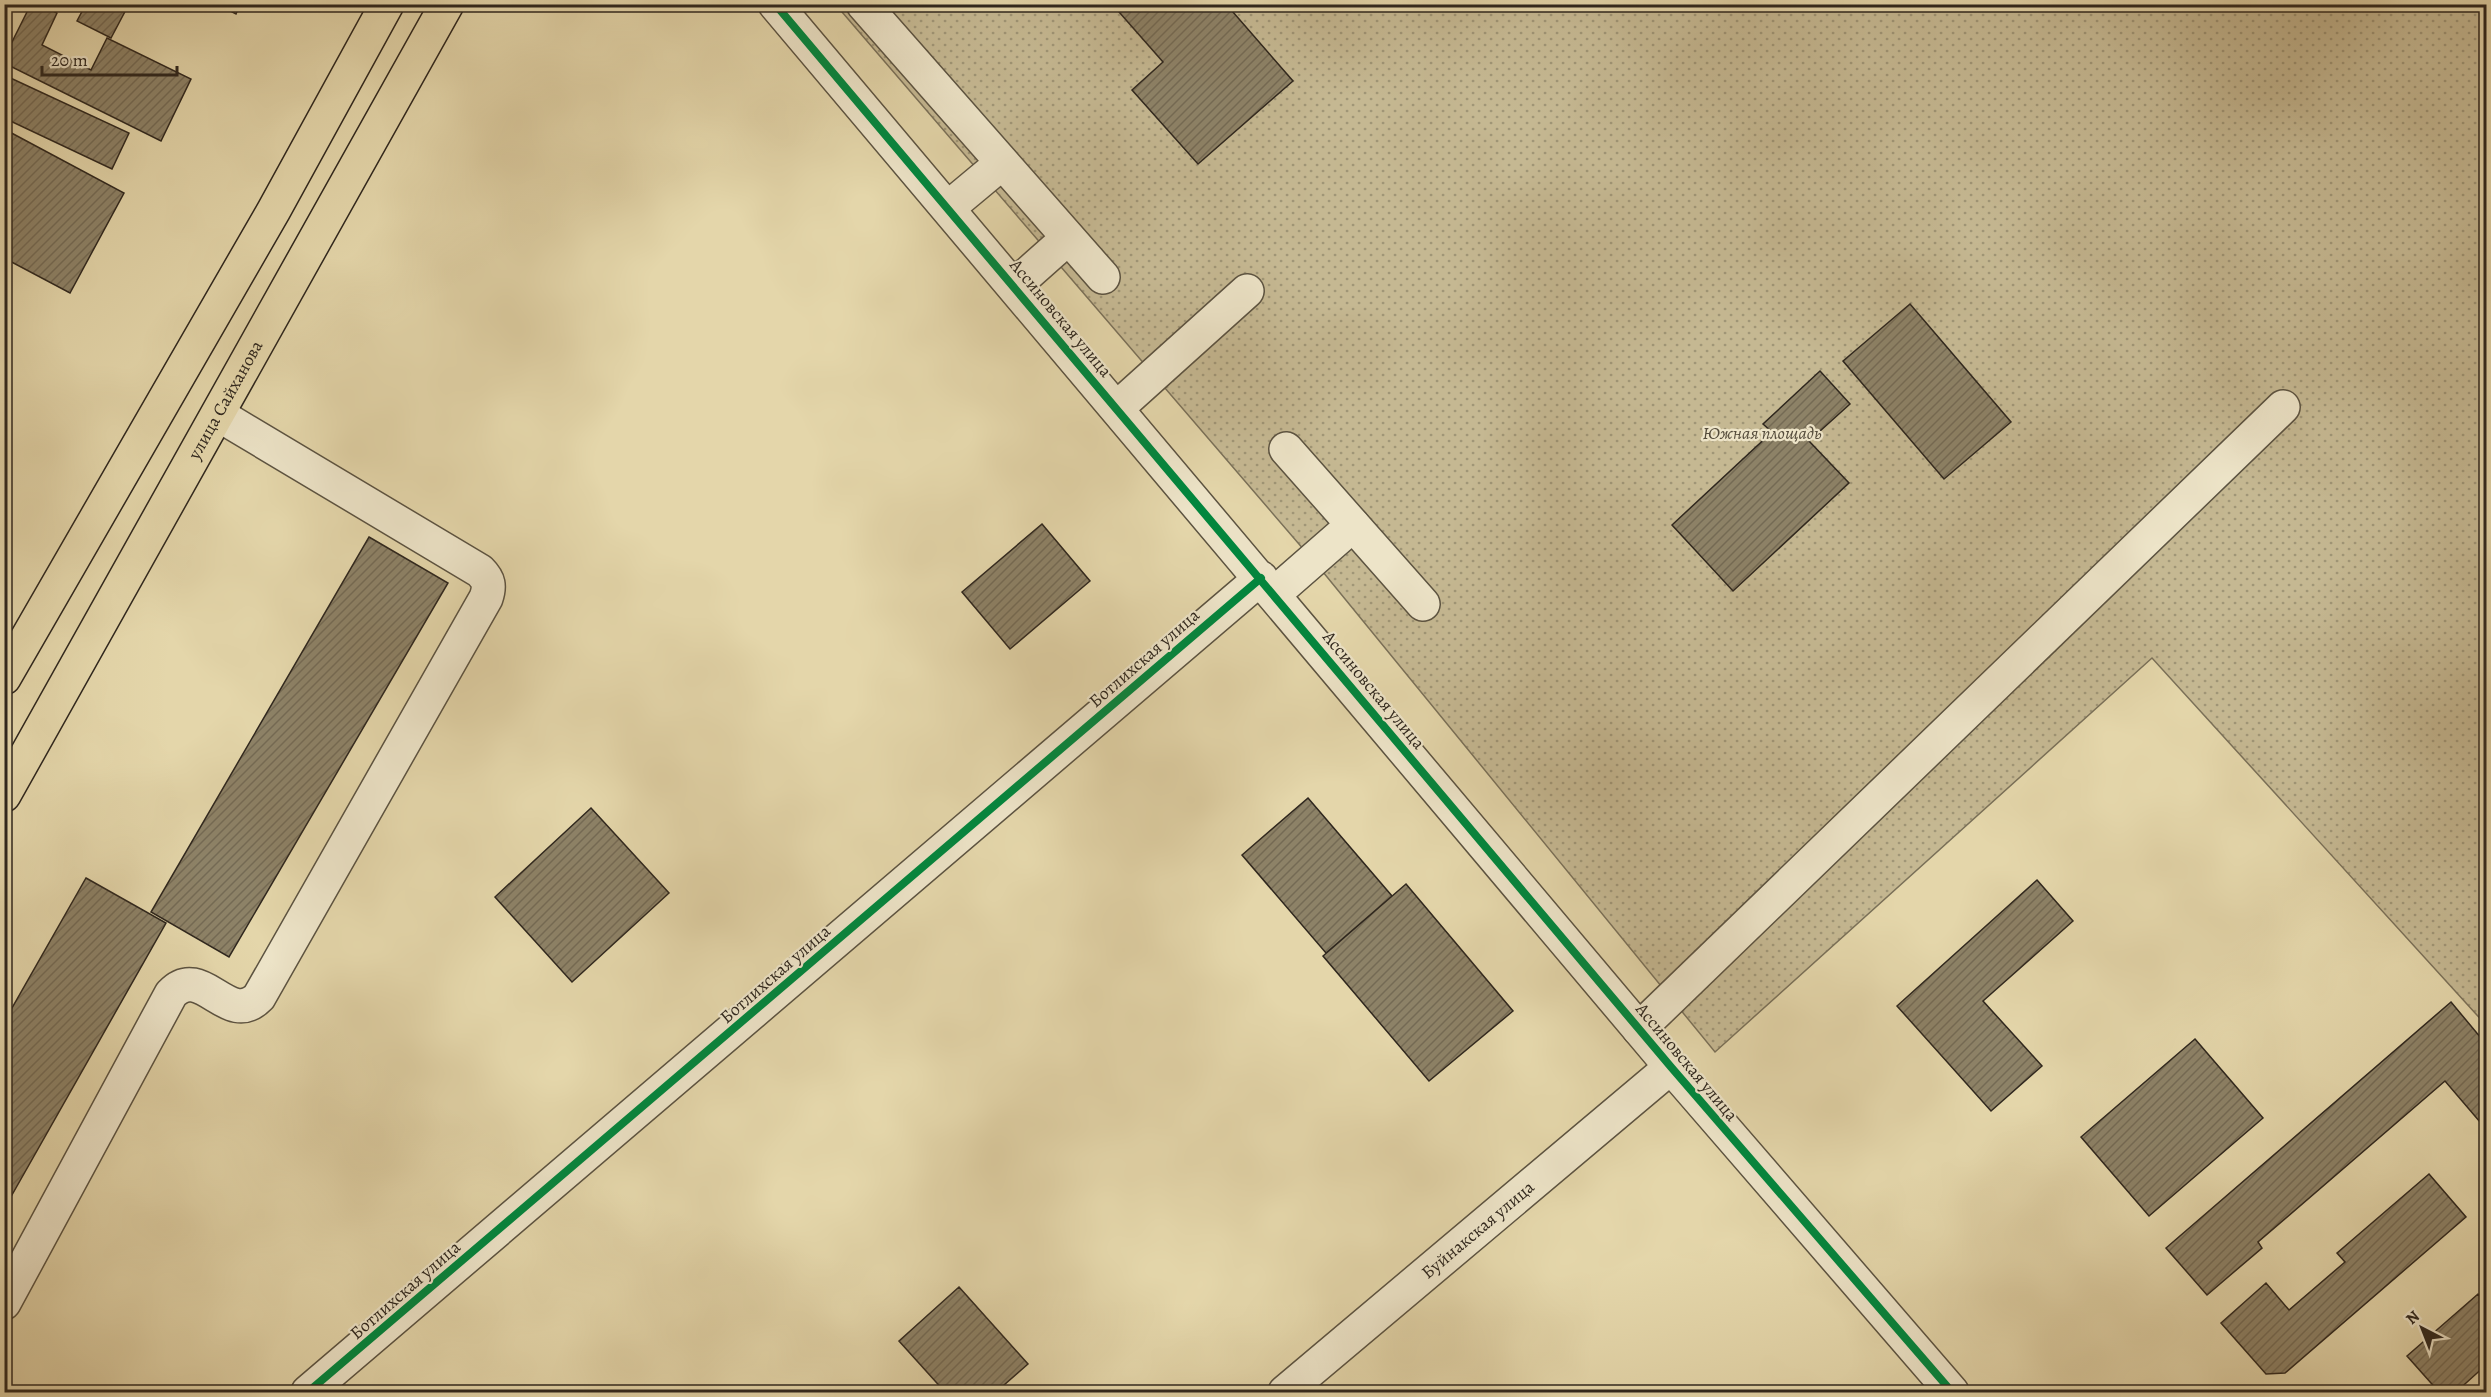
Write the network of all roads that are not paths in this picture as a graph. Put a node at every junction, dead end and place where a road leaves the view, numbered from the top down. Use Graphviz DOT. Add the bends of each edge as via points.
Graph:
graph roads {
  1 [pos="387,4"];
  2 [pos="447,4"];
  3 [pos="775,4"];
  4 [pos="863,4"];
  5 [pos="1002,163"];
  6 [pos="948,208"];
  7 [pos="1068,238"];
  8 [pos="1103,278"];
  9 [pos="1014,286"];
  10 [pos="1247,291"];
  11 [pos="2283,407"];
  12 [pos="1118,408"];
  13 [pos="219,415"];
  14 [pos="1286,449"];
  15 [pos="1353,525"];
  16 [pos="1267,586"];
  17 [pos="1423,604"];
  18 [pos="4,678"];
  19 [pos="4,795"];
  20 [pos="1640,1029"];
  21 [pos="1671,1067"];
  22 [pos="4,1303"];
  23 [pos="308,1392"];
  24 [pos="1286,1392"];
  25 [pos="1952,1392"];
  1 -- 18 [label="main road" via="274,210"];
  2 -- 13 [label="main road, улица Сайханова"];
  3 -- 6 [label="street, Ассиновская улица"];
  4 -- 5 [label="street"];
  5 -- 6 [label="street"];
  5 -- 7 [label="street"];
  6 -- 9 [label="street, Ассиновская улица"];
  7 -- 8 [label="street"];
  7 -- 9 [label="street"];
  9 -- 12 [label="street, Ассиновская улица"];
  10 -- 12 [label="street"];
  11 -- 20 [label="street"];
  12 -- 16 [label="street, Ассиновская улица"];
  13 -- 19 [label="main road, улица Сайханова"];
  13 -- 22 [label="street" via="480,571 489,588 259,997 242,1006 188,983 171,994"];
  14 -- 15 [label="street"];
  15 -- 16 [label="street, Ботлихская улица"];
  15 -- 17 [label="street"];
  16 -- 20 [label="street, Ассиновская улица"];
  16 -- 23 [label="street, Ботлихская улица"];
  20 -- 21 [label="street, Ассиновская улица"];
  21 -- 24 [label="street, Буйнакская улица"];
  21 -- 25 [label="street, Ассиновская улица"];
}
